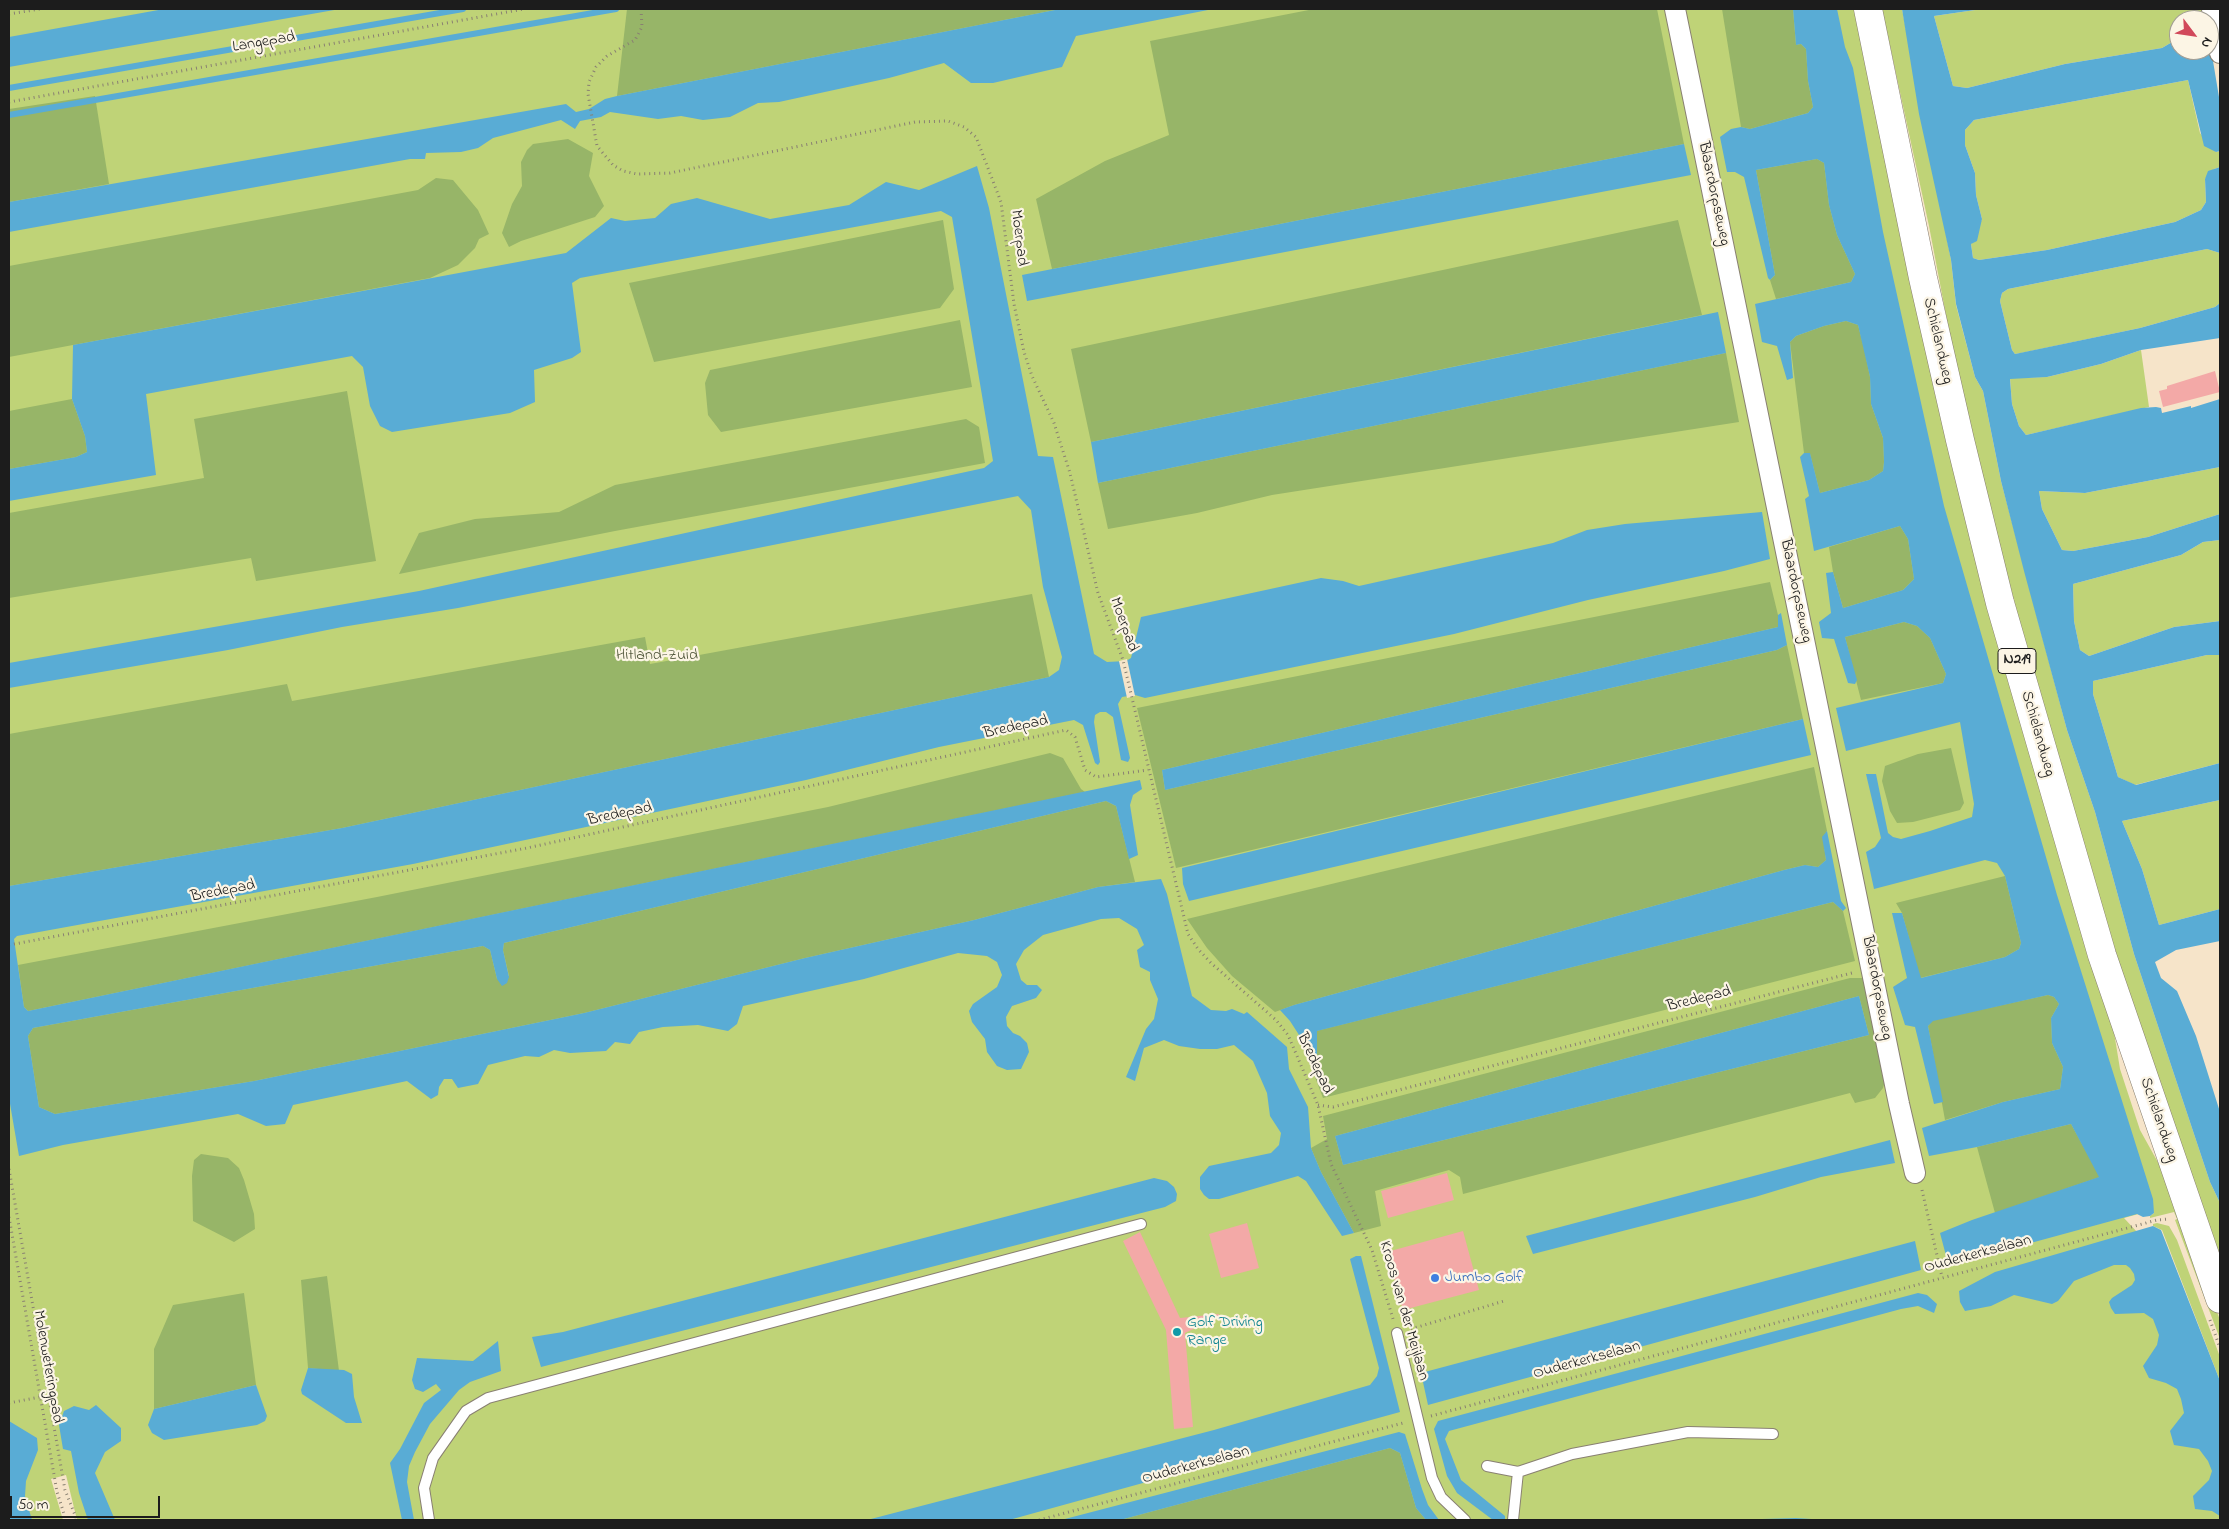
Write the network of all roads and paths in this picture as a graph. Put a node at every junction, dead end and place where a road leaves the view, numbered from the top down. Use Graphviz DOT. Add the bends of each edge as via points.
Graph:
graph roads {
  1 [pos="40,9"];
  2 [pos="524,9"];
  3 [pos="641,9"];
  4 [pos="1676,9"];
  5 [pos="1868,9"];
  6 [pos="2212,9"];
  7 [pos="9,14"];
  8 [pos="2220,53"];
  9 [pos="9,102"];
  10 [pos="1148,770"];
  11 [pos="9,945"];
  12 [pos="1872,968"];
  13 [pos="1318,1105"];
  14 [pos="9,1170"];
  15 [pos="1915,1173"];
  16 [pos="9,1217"];
  17 [pos="2157,1220"];
  18 [pos="1141,1224"];
  19 [pos="1942,1277"];
  20 [pos="2220,1299"];
  21 [pos="1504,1301"];
  22 [pos="1397,1332"];
  23 [pos="40,1397"];
  24 [pos="9,1403"];
  25 [pos="1418,1420"];
  26 [pos="1773,1434"];
  27 [pos="1487,1466"];
  28 [pos="1518,1472"];
  29 [pos="66,1520"];
  30 [pos="76,1520"];
  31 [pos="429,1520"];
  32 [pos="1039,1520"];
  33 [pos="1465,1520"];
  34 [pos="1513,1520"];
  1 -- 7 [label="path"];
  2 -- 9 [label="path, Langepad"];
  3 -- 10 [label="path, Moerpad" via="642,27 635,40 607,56 596,67 590,82 589,105 596,146 623,171 670,173 708,167 915,122 948,121 964,127 976,137 1001,202 1014,304 1024,352 1054,423 1070,473 1098,593 1123,660"];
  4 -- 12 [label="street, Blaardorpseweg"];
  5 -- 20 [label="main road, Schielandweg / N219" via="1929,307 2003,612 2102,955"];
  6 -- 8 [label="street"];
  10 -- 11 [label="path, Bredepad" via="1096,777 1085,770 1075,737 1066,730 527,848"];
  10 -- 13 [label="path, Bredepad" via="1188,934 1211,963 1276,1020 1288,1035"];
  12 -- 13 [label="path, Bredepad" via="1333,1107"];
  12 -- 15 [label="street, Blaardorpseweg"];
  13 -- 22 [label="path, Kroos van der Meijlaan" via="1331,1164 1372,1250"];
  14 -- 30 [label="path" via="65,1490"];
  15 -- 19 [label="path" via="1924,1196"];
  16 -- 23 [label="path, Molenweteringpad"];
  17 -- 19 [label="path, Ouderkerkselaan"];
  18 -- 31 [label="lane" via="488,1398 466,1411 433,1458 424,1488"];
  19 -- 25 [label="path, Ouderkerkselaan"];
  21 -- 22 [label="path"];
  22 -- 25 [label="lane, Kroos van der Meijlaan"];
  23 -- 24 [label="path"];
  23 -- 29 [label="path, Molenweteringpad" via="57,1492"];
  25 -- 32 [label="path, Ouderkerkselaan"];
  25 -- 33 [label="lane, Kroos van der Meijlaan" via="1435,1485 1441,1497"];
  26 -- 28 [label="lane" via="1688,1432 1572,1454"];
  27 -- 28 [label="lane"];
  28 -- 34 [label="lane"];
}
